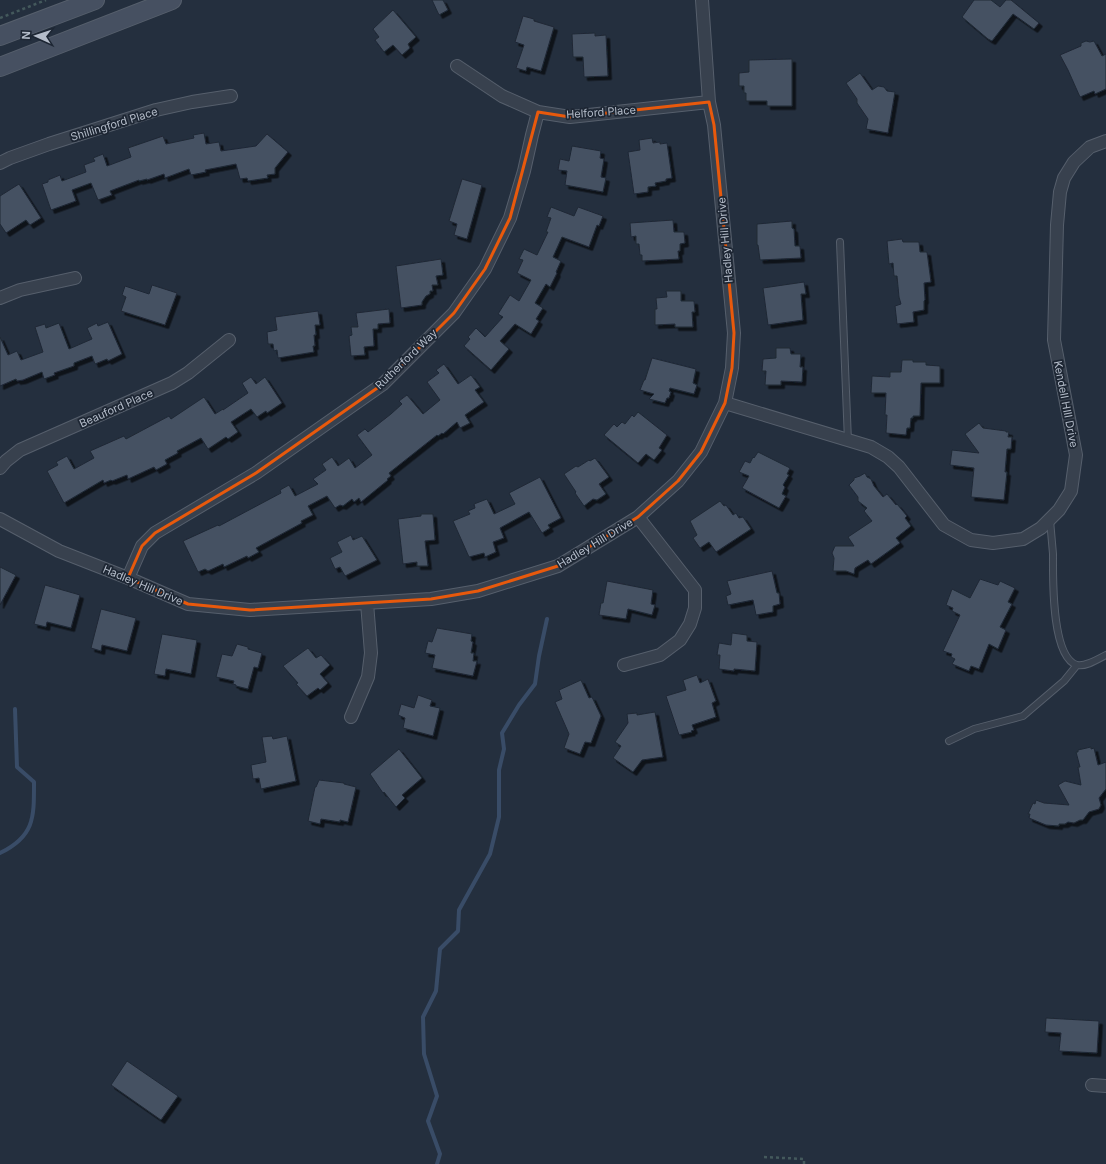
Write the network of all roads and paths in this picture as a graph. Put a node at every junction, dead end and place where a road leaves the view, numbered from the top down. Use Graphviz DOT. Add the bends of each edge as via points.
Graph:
graph roads {
  1 [pos="46,0"];
  2 [pos="95,0"];
  3 [pos="172,0"];
  4 [pos="702,0"];
  5 [pos="0,18"];
  6 [pos="0,36"];
  7 [pos="457,66"];
  8 [pos="0,67"];
  9 [pos="230,96"];
  10 [pos="709,102"];
  11 [pos="538,112"];
  12 [pos="1106,141"];
  13 [pos="0,163"];
  14 [pos="840,242"];
  15 [pos="75,278"];
  16 [pos="0,298"];
  17 [pos="229,340"];
  18 [pos="725,403"];
  19 [pos="848,441"];
  20 [pos="0,468"];
  21 [pos="638,517"];
  22 [pos="0,519"];
  23 [pos="1050,519"];
  24 [pos="128,578"];
  25 [pos="367,603"];
  26 [pos="1106,655"];
  27 [pos="624,665"];
  28 [pos="1078,665"];
  29 [pos="351,717"];
  30 [pos="949,741"];
  31 [pos="1092,1085"];
  32 [pos="1106,1086"];
  33 [pos="764,1157"];
  34 [pos="804,1164"];
  1 -- 5 [label="path"];
  2 -- 6 [label="main road"];
  3 -- 8 [label="main road"];
  4 -- 10 [label="street, Hadley Hill Drive"];
  7 -- 11 [label="street, Helford Place" via="502,96"];
  9 -- 13 [label="street, Shillingford Place" via="156,110 49,144"];
  10 -- 11 [label="street, Helford Place" via="570,117"];
  10 -- 18 [label="street, Hadley Hill Drive" via="714,125 734,333 732,368"];
  11 -- 24 [label="street, Rutherford Way" via="510,218 486,269 454,312 383,384 256,473 155,533 142,546"];
  12 -- 23 [label="street, Kendell HIll Drive" via="1090,147 1074,162 1064,178 1060,192 1054,340 1076,455 1071,491"];
  14 -- 19 [label="lane"];
  15 -- 16 [label="street" via="20,290"];
  17 -- 20 [label="street, Beauford Place" via="172,383 20,450"];
  18 -- 19 [label="street, Kendell HIll Drive"];
  18 -- 21 [label="street, Hadley Hill Drive" via="701,452 678,481"];
  19 -- 23 [label="street, Kendell HIll Drive" via="871,448 888,457 899,467 944,525 971,540 993,543 1023,539"];
  21 -- 25 [label="street, Hadley Hill Drive" via="558,566 478,591 431,599"];
  21 -- 27 [label="street" via="695,590 695,608 690,624 680,640 660,655"];
  22 -- 24 [label="street, Hadley Hill Drive" via="59,551"];
  23 -- 28 [label="lane" via="1057,628 1069,660"];
  24 -- 25 [label="street, Hadley Hill Drive" via="188,604 250,610"];
  25 -- 29 [label="street" via="371,653 368,677"];
  26 -- 28 [label="lane"];
  28 -- 30 [label="lane" via="1064,681 1023,716 974,729"];
  31 -- 32 [label="street"];
  33 -- 34 [label="path" via="804,1159"];
}
